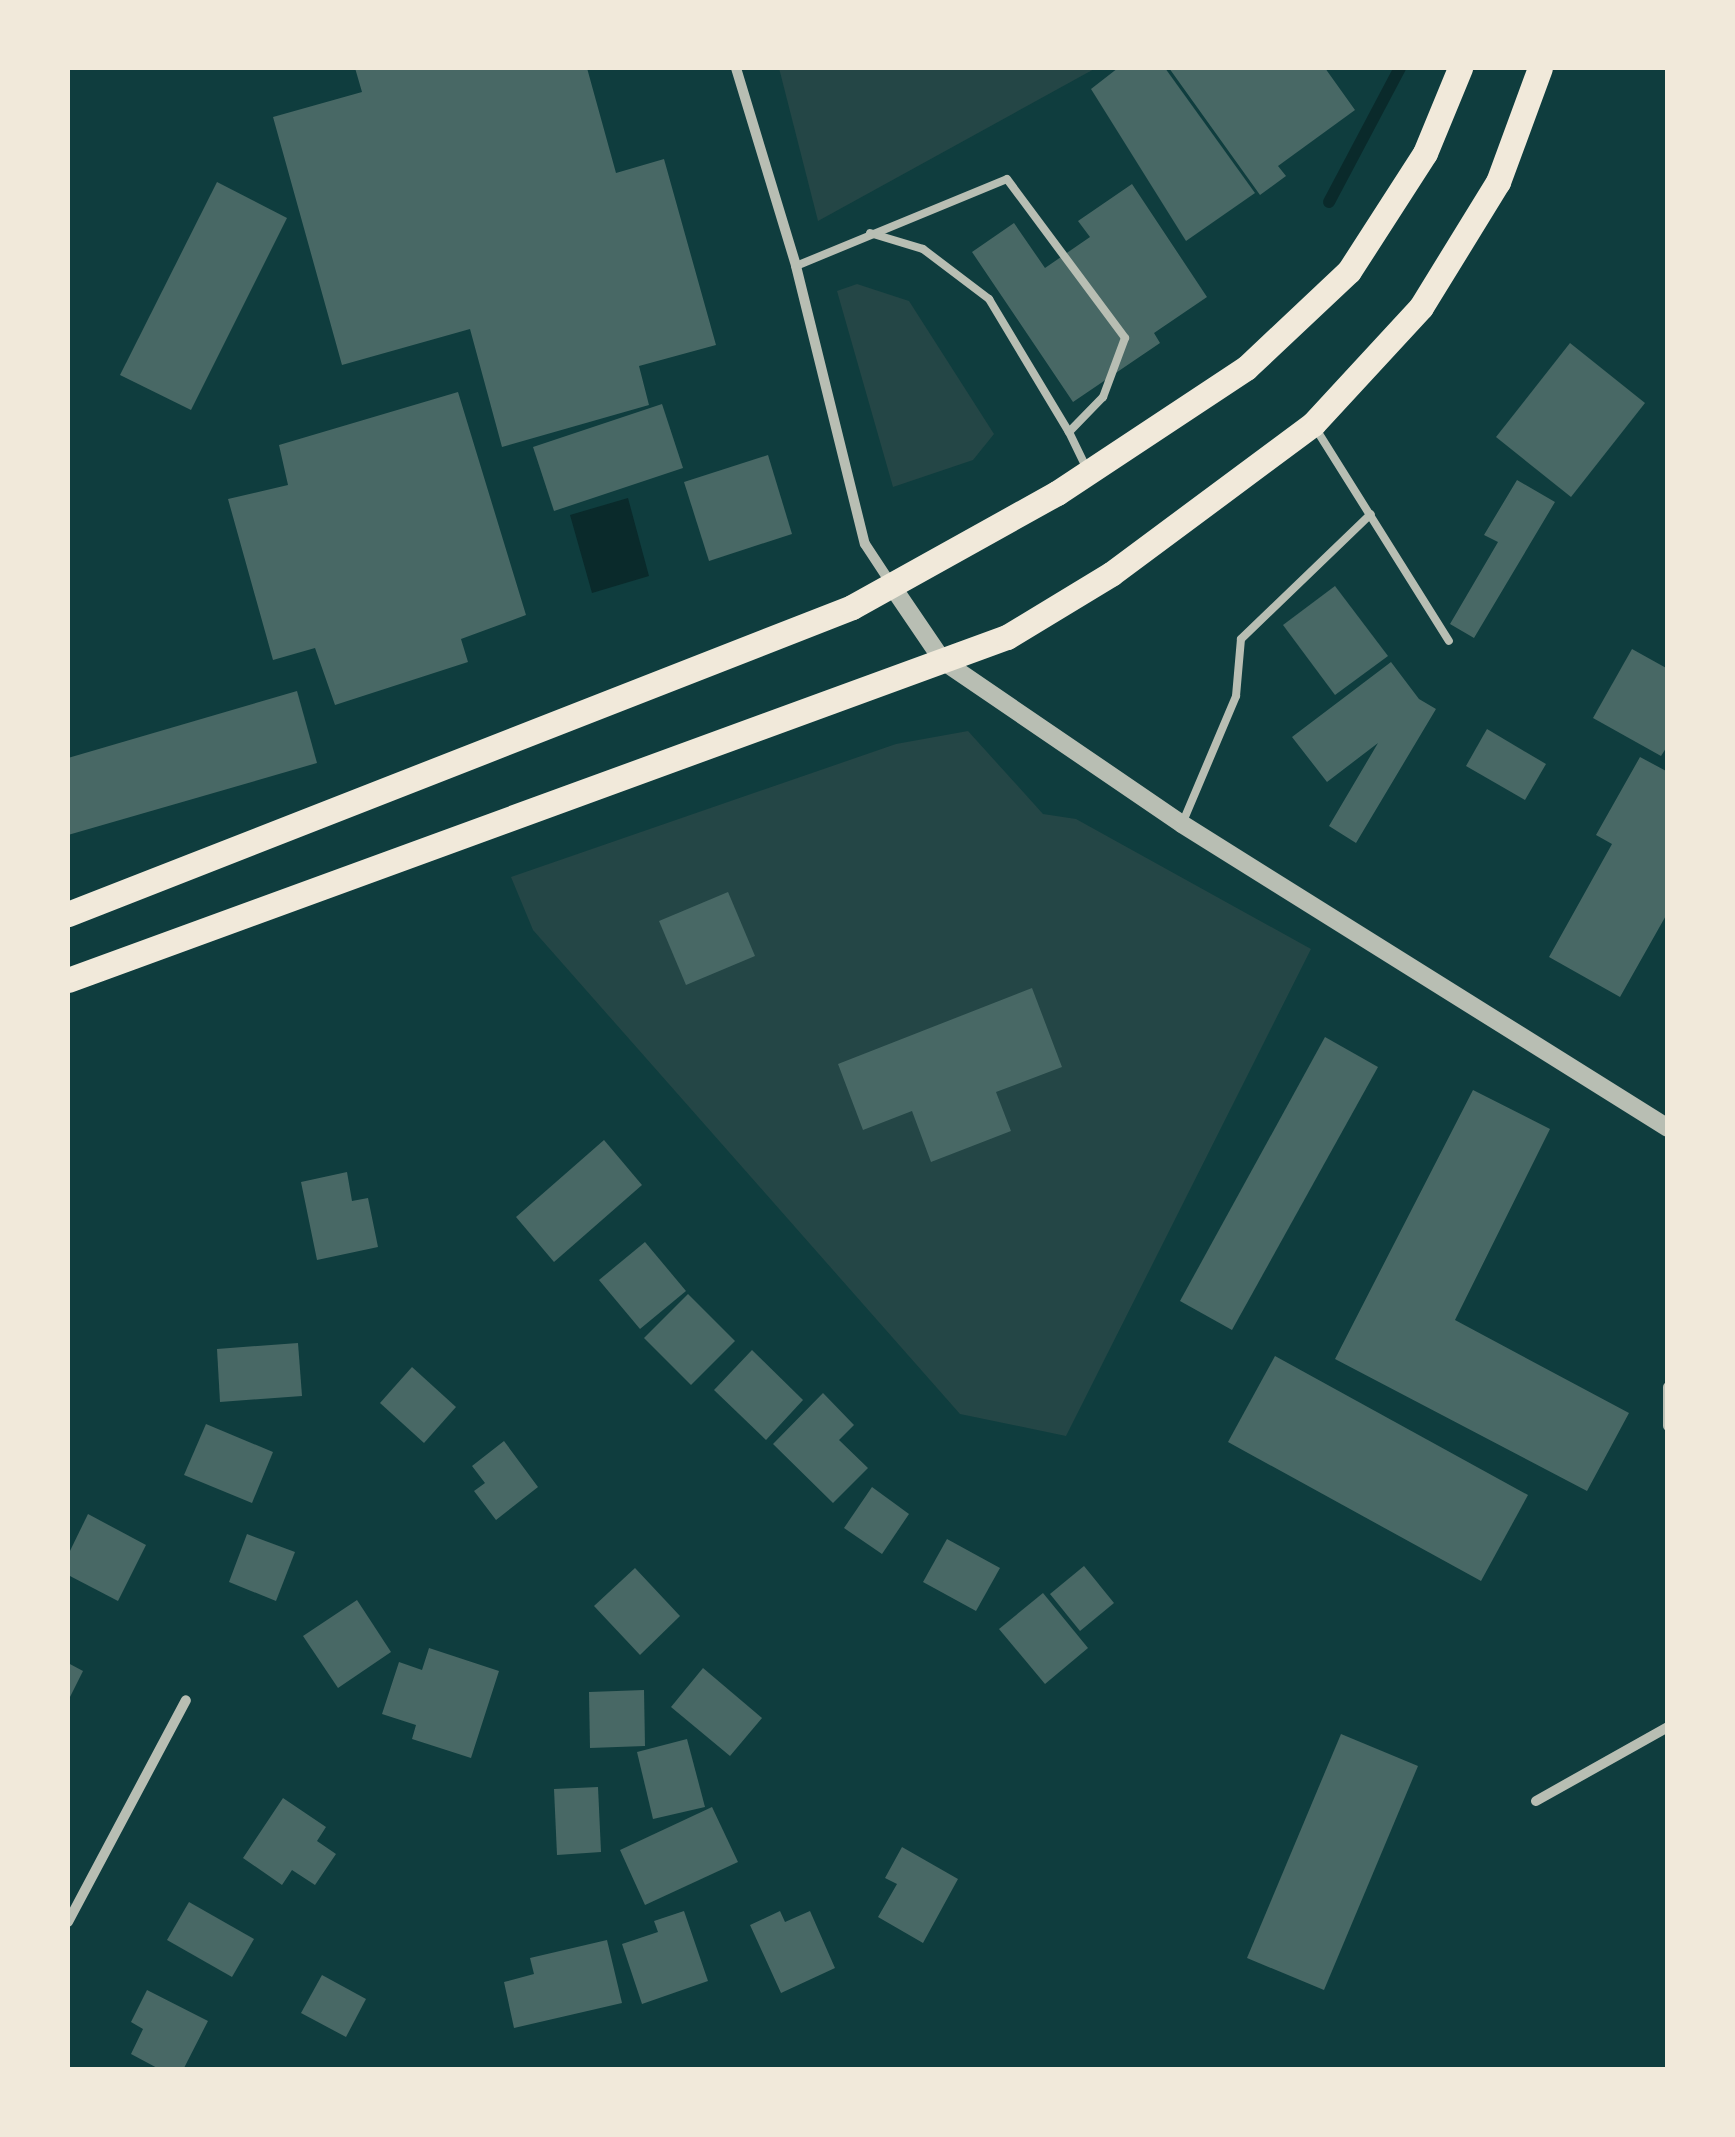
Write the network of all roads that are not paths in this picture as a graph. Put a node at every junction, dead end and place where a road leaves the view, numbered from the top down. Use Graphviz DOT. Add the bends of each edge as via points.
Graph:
graph roads {
  1 [pos="736,68"];
  2 [pos="1460,68"];
  3 [pos="1540,68"];
  4 [pos="870,233"];
  5 [pos="796,266"];
  6 [pos="1313,424"];
  7 [pos="1069,432"];
  8 [pos="1089,472"];
  9 [pos="1371,514"];
  10 [pos="892,586"];
  11 [pos="1449,641"];
  12 [pos="943,661"];
  13 [pos="1182,824"];
  14 [pos="68,914"];
  15 [pos="68,980"];
  16 [pos="1668,1128"];
  17 [pos="1668,1388"];
  18 [pos="1668,1426"];
  19 [pos="186,1700"];
  20 [pos="1668,1727"];
  21 [pos="1536,1801"];
  22 [pos="68,1922"];
  1 -- 5 [label="street"];
  2 -- 8 [label="main road" via="1425,153 1349,271 1246,368"];
  3 -- 6 [label="main road" via="1498,182 1421,306"];
  4 -- 5 [label="lane"];
  4 -- 7 [label="lane" via="923,249 988,299"];
  4 -- 7 [label="lane" via="1007,179 1125,338 1103,397"];
  5 -- 10 [label="street" via="864,544"];
  6 -- 9 [label="lane"];
  6 -- 12 [label="main road" via="1111,574 1007,637"];
  7 -- 8 [label="lane"];
  8 -- 10 [label="main road"];
  9 -- 11 [label="lane"];
  9 -- 13 [label="lane" via="1241,639 1236,696"];
  10 -- 12 [label="street"];
  10 -- 14 [label="main road"];
  12 -- 13 [label="street"];
  12 -- 15 [label="main road"];
  13 -- 16 [label="street"];
  17 -- 18 [label="street"];
  19 -- 22 [label="street"];
  20 -- 21 [label="street"];
}
